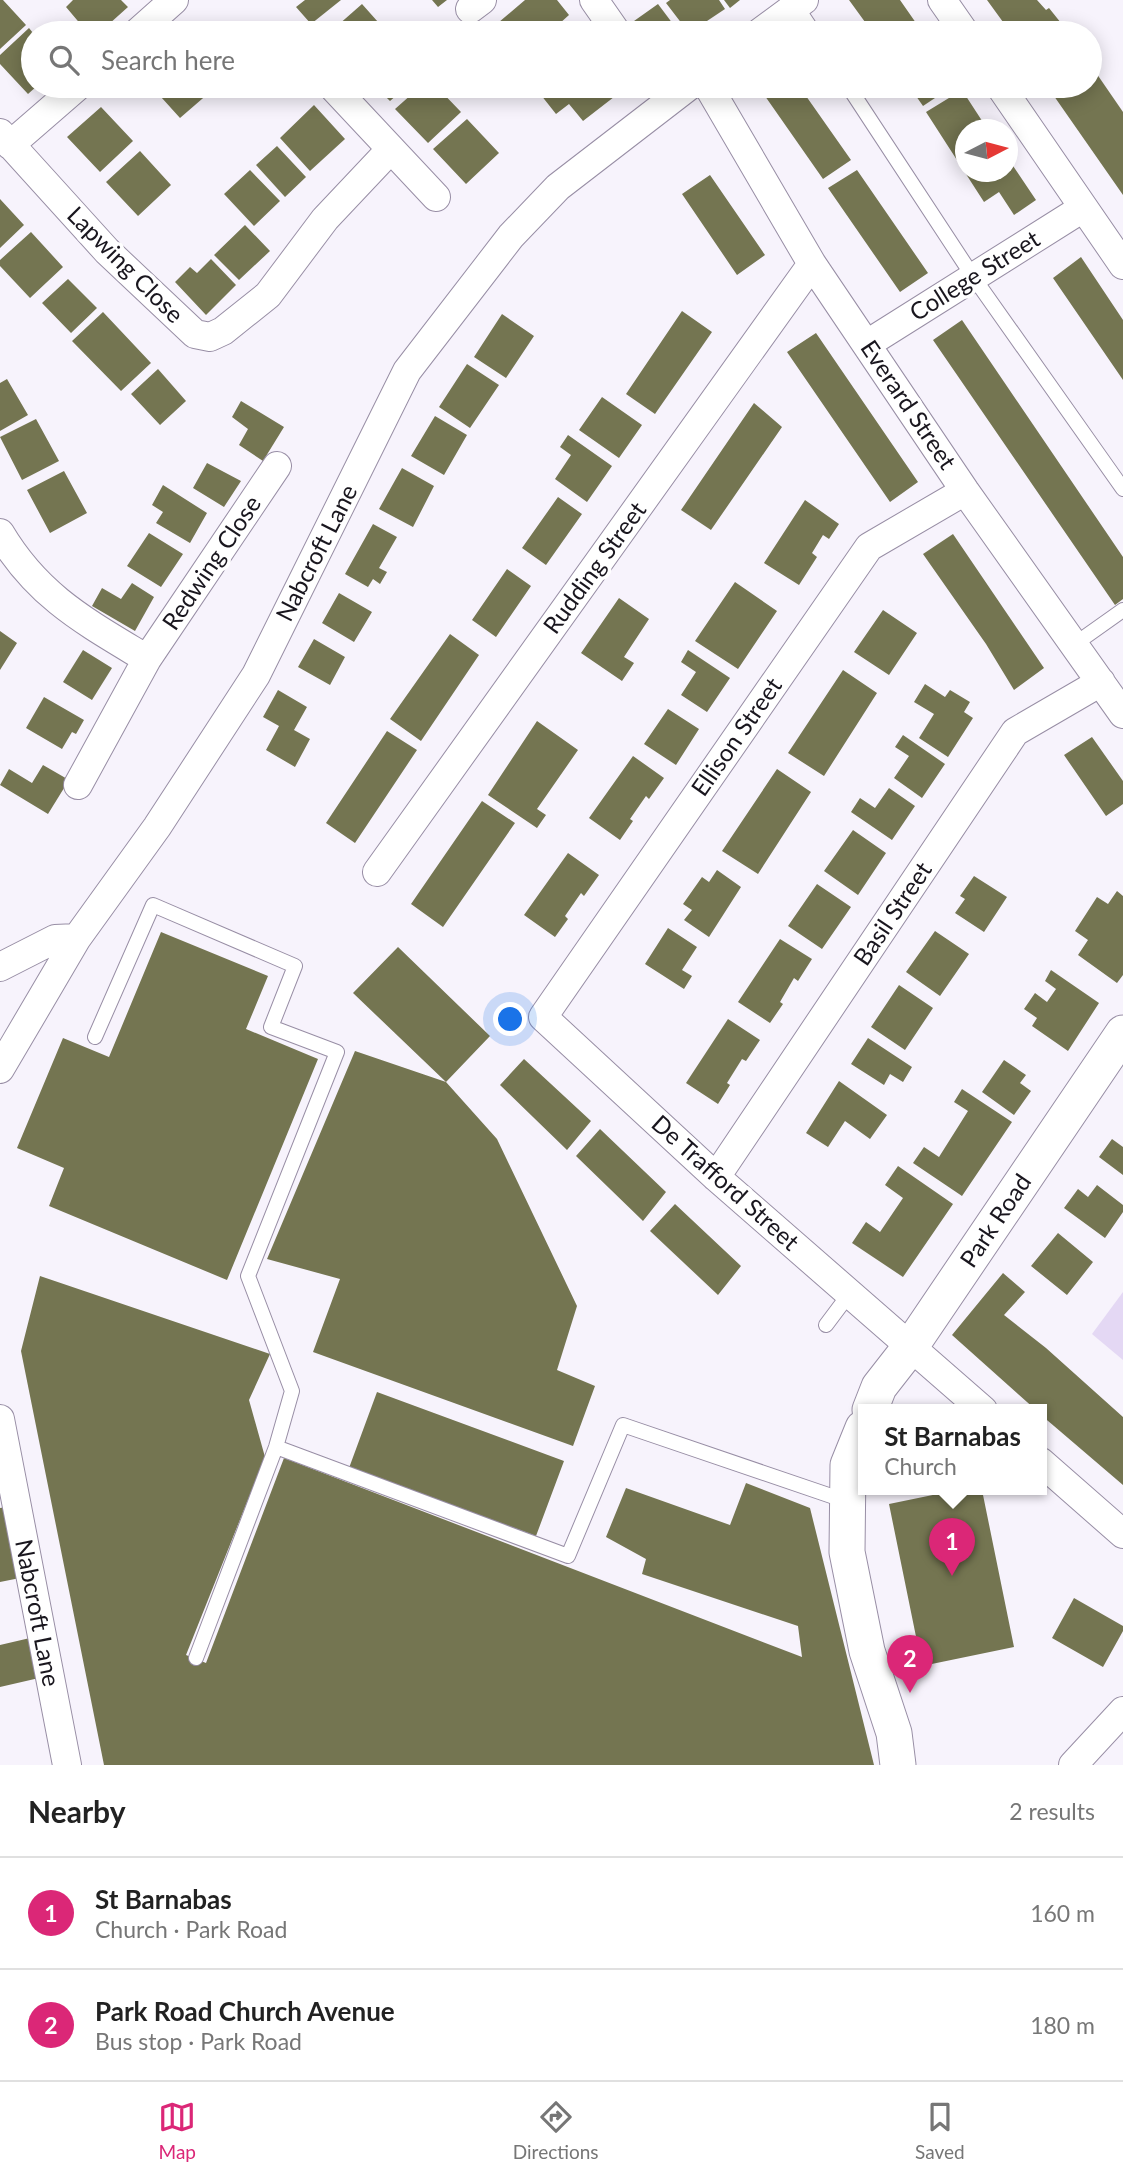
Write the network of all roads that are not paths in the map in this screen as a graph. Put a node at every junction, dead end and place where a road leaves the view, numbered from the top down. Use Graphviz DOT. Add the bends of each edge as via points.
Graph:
graph roads {
  1 [pos="174,0"];
  2 [pos="594,0"];
  3 [pos="942,0"];
  4 [pos="800,3"];
  5 [pos="150,21"];
  6 [pos="609,21"];
  7 [pos="775,21"];
  8 [pos="808,21"];
  9 [pos="957,21"];
  10 [pos="61,98"];
  11 [pos="343,98"];
  12 [pos="657,98"];
  13 [pos="715,98"];
  14 [pos="856,98"];
  15 [pos="1008,98"];
  16 [pos="5,139"];
  17 [pos="391,149"];
  18 [pos="436,197"];
  19 [pos="1083,208"];
  20 [pos="812,264"];
  21 [pos="1123,265"];
  22 [pos="974,278"];
  23 [pos="867,344"];
  24 [pos="277,466"];
  25 [pos="1123,489"];
  26 [pos="965,491"];
  27 [pos="3,544"];
  28 [pos="1123,610"];
  29 [pos="1075,644"];
  30 [pos="147,659"];
  31 [pos="1101,682"];
  32 [pos="1123,714"];
  33 [pos="78,785"];
  34 [pos="377,872"];
  35 [pos="77,938"];
  36 [pos="0,967"];
  37 [pos="542,1017"];
  38 [pos="1123,1033"];
  39 [pos="95,1037"];
  40 [pos="0,1069"];
  41 [pos="716,1177"];
  42 [pos="850,1293"];
  43 [pos="826,1325"];
  44 [pos="911,1346"];
  45 [pos="872,1404"];
  46 [pos="976,1404"];
  47 [pos="0,1419"];
  48 [pos="858,1440"];
  49 [pos="276,1447"];
  50 [pos="1047,1467"];
  51 [pos="847,1502"];
  52 [pos="1123,1534"];
  53 [pos="197,1658"];
  54 [pos="1123,1711"];
  55 [pos="67,1765"];
  56 [pos="898,1765"];
  57 [pos="1073,1765"];
  1 -- 5 [label="street"];
  2 -- 6 [label="street"];
  3 -- 9 [label="street"];
  4 -- 7 [label="street"];
  4 -- 8 [label="lane"];
  10 -- 16 [label="street, Lapwing Close"];
  11 -- 17 [label="street"];
  12 -- 35 [label="street, Nabcroft Lane" via="511,236 407,371 256,675"];
  13 -- 20 [label="street, Everard Street"];
  14 -- 22 [label="lane"];
  15 -- 19 [label="street"];
  16 -- 17 [label="street, Lapwing Close" via="107,251 195,334 210,337 268,295 325,219"];
  17 -- 18 [label="street"];
  19 -- 21 [label="street"];
  19 -- 22 [label="street, College Street"];
  20 -- 23 [label="street, Everard Street"];
  20 -- 34 [label="street, Rudding Street"];
  22 -- 23 [label="street, College Street"];
  22 -- 25 [label="lane"];
  23 -- 26 [label="street, Everard Street"];
  24 -- 30 [label="street, Redwing Close"];
  26 -- 29 [label="street, Everard Street"];
  26 -- 37 [label="street, Ellison Street" via="869,547"];
  27 -- 30 [label="street" via="34,581 78,618"];
  28 -- 29 [label="lane"];
  29 -- 31 [label="street, Everard Street"];
  30 -- 33 [label="street, Redwing Close"];
  31 -- 32 [label="street, Everard Street"];
  31 -- 41 [label="street, Basil Street" via="1015,732"];
  35 -- 36 [label="street" via="55,939"];
  35 -- 40 [label="street, Nabcroft Lane"];
  37 -- 41 [label="street, De Trafford Street"];
  38 -- 44 [label="street, Park Road"];
  39 -- 49 [label="lane" via="153,905 295,966 271,1027 337,1052 248,1276 292,1391"];
  41 -- 42 [label="street, De Trafford Street"];
  42 -- 43 [label="lane"];
  42 -- 44 [label="street, De Trafford Street"];
  44 -- 45 [label="street, Park Road" via="879,1387"];
  44 -- 46 [label="street, De Trafford Street"];
  47 -- 55 [label="street, Nabcroft Lane"];
  48 -- 51 [label="street" via="848,1465"];
  49 -- 51 [label="lane" via="568,1556 623,1425"];
  49 -- 53 [label="lane"];
  50 -- 52 [label="street"];
  51 -- 56 [label="street" via="847,1552 867,1651 894,1733"];
  54 -- 57 [label="street"];
}
